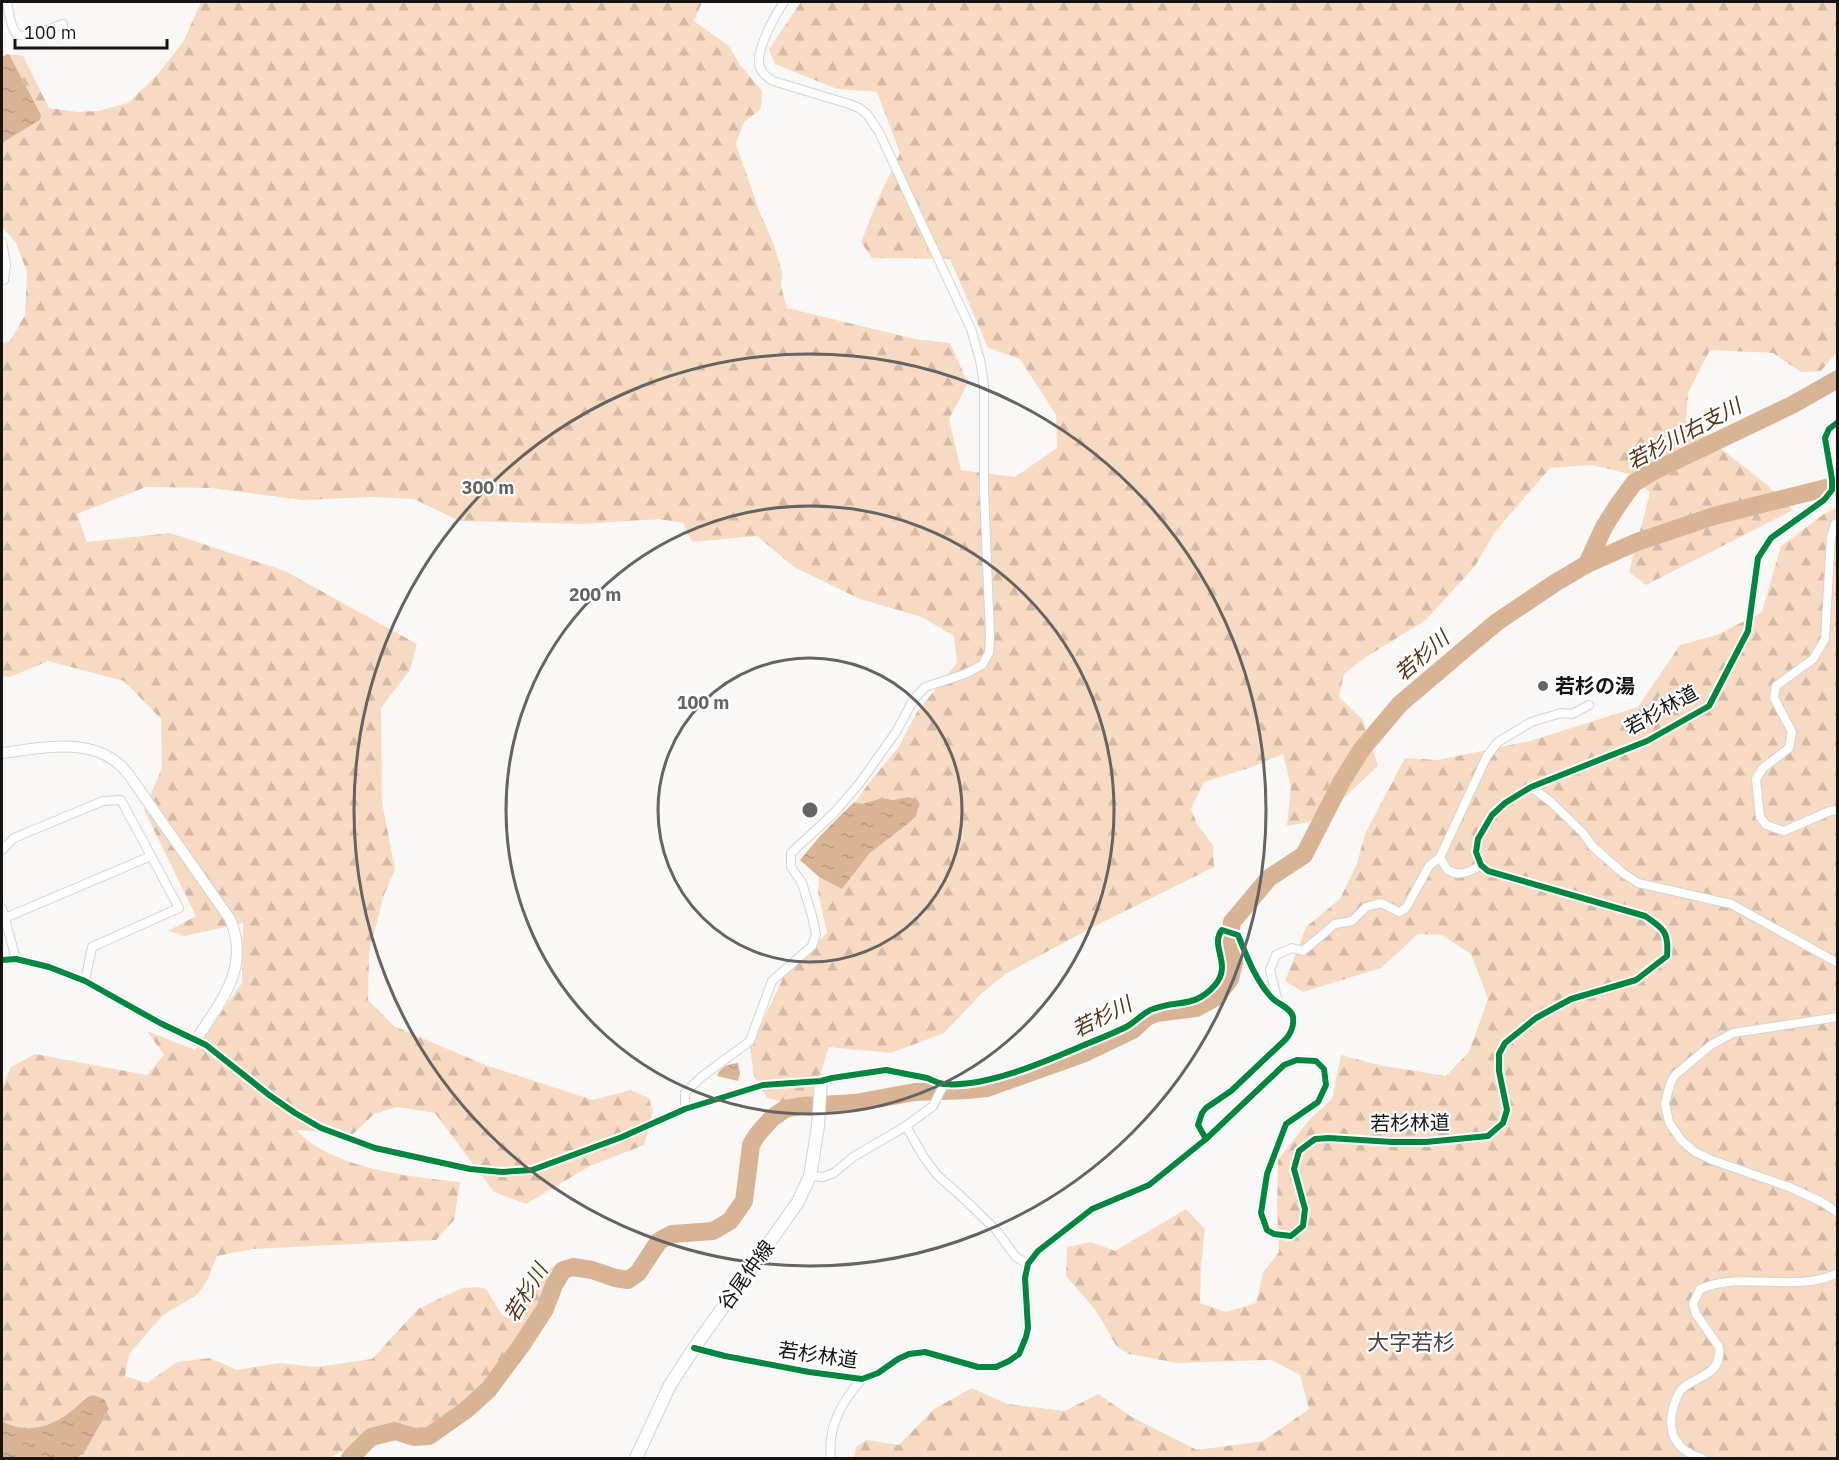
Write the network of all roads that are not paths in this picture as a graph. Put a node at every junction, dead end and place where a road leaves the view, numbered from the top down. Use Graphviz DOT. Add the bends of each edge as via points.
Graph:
graph roads {
  1 [pos="7,2"];
  2 [pos="784,2"];
  3 [pos="63,24"];
  4 [pos="2,242"];
  5 [pos="4,280"];
  6 [pos="1838,422"];
  7 [pos="1838,522"];
  8 [pos="1589,705"];
  9 [pos="2,753"];
  10 [pos="1531,787"];
  11 [pos="1838,810"];
  12 [pos="2,850"];
  13 [pos="151,856"];
  14 [pos="1440,857"];
  15 [pos="1481,865"];
  16 [pos="2,908"];
  17 [pos="5,918"];
  18 [pos="16,959"];
  19 [pos="2,960"];
  20 [pos="1838,963"];
  21 [pos="85,981"];
  22 [pos="1278,1002"];
  23 [pos="1838,1017"];
  24 [pos="196,1040"];
  25 [pos="943,1085"];
  26 [pos="821,1087"];
  27 [pos="685,1109"];
  28 [pos="906,1126"];
  29 [pos="1206,1139"];
  30 [pos="810,1176"];
  31 [pos="1838,1213"];
  32 [pos="1028,1264"];
  33 [pos="1838,1273"];
  34 [pos="694,1348"];
  35 [pos="862,1379"];
  36 [pos="636,1458"];
  37 [pos="831,1458"];
  38 [pos="1702,1458"];
  1 -- 3 [label="street" via="17,33 25,36"];
  2 -- 27 [label="street" via="765,39 761,69 773,81 849,104 867,114 971,329 984,385 989,653 982,665 925,687 860,784 791,853 791,867 802,883 812,916 816,934 812,946 772,981 750,1041 685,1093"];
  4 -- 5 [label="street"];
  6 -- 10 [label="street, 若杉林道" via="1825,438 1832,490 1771,538 1758,558 1748,631 1709,706 1647,741"];
  7 -- 11 [label="street" via="1831,537 1825,639 1813,659 1776,686 1774,698 1792,732 1789,748 1763,768 1756,779 1760,817 1766,825 1784,831"];
  8 -- 14 [label="street" via="1572,714 1561,713 1531,722 1498,742 1487,756"];
  9 -- 24 [label="street" via="78,747 98,751 115,761 129,774 230,919 237,947 234,973"];
  10 -- 15 [label="street, 若杉林道" via="1492,815 1478,840 1476,852"];
  10 -- 20 [label="street" via="1551,802 1593,847 1638,883 1731,904"];
  12 -- 13 [label="street" via="14,838 103,801 121,800"];
  13 -- 17 [label="street"];
  13 -- 21 [label="street" via="179,908 92,947"];
  14 -- 15 [label="street" via="1448,870 1459,874"];
  14 -- 22 [label="street" via="1429,866 1406,908 1399,912 1381,903 1366,907 1352,921 1335,924 1303,951 1292,948 1276,955 1270,970"];
  15 -- 29 [label="street, 若杉林道" via="1488,871 1645,916 1660,926 1668,940 1667,956 1636,980 1571,999 1536,1018 1505,1043 1499,1054 1499,1071 1507,1110 1503,1123 1488,1136 1426,1142 1315,1139 1299,1150 1294,1169 1305,1209 1303,1226 1291,1236 1267,1230 1261,1214 1267,1174 1286,1124 1318,1102 1326,1085 1324,1069 1316,1061 1297,1060 1284,1065"];
  16 -- 17 [label="street"];
  17 -- 18 [label="street"];
  18 -- 19 [label="street"];
  18 -- 21 [label="street"];
  21 -- 24 [label="street"];
  22 -- 25 [label="street" via="1260,981 1238,935 1222,930 1217,945 1223,963 1221,977 1203,997 1151,1009 1129,1026 1002,1076"];
  22 -- 29 [label="street" via="1293,1017 1291,1032 1202,1113 1198,1125"];
  23 -- 31 [label="street" via="1733,1033 1711,1045 1675,1075 1665,1103 1669,1122 1695,1152 1789,1187"];
  24 -- 27 [label="street" via="321,1128 375,1148 470,1169 532,1170"];
  25 -- 26 [label="street" via="886,1070 832,1078"];
  25 -- 28 [label="street" via="933,1106"];
  26 -- 27 [label="street" via="763,1085"];
  26 -- 30 [label="main road, 谷尾仲線"];
  28 -- 30 [label="street" via="853,1156 834,1173"];
  28 -- 32 [label="street" via="937,1175 996,1230 1016,1257"];
  29 -- 32 [label="street, 若杉林道" via="1149,1185 1092,1209 1038,1251"];
  30 -- 34 [label="main road, 谷尾仲線" via="798,1202"];
  32 -- 35 [label="street, 若杉林道" via="1028,1328 1019,1354 1009,1361 996,1367 978,1367 925,1352 904,1357"];
  33 -- 38 [label="street" via="1810,1281 1739,1280 1700,1289 1693,1304 1696,1314 1720,1353 1716,1367 1683,1388 1670,1418 1673,1435 1682,1450"];
  34 -- 35 [label="street, 若杉林道"];
  34 -- 36 [label="main road, 谷尾仲線" via="670,1385"];
  35 -- 37 [label="street" via="834,1422"];
}
